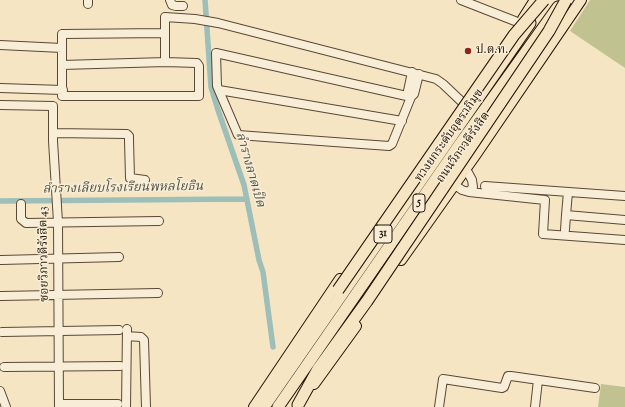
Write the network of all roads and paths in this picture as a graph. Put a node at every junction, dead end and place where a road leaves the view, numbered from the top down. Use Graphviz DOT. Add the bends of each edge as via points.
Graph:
graph roads {
  1 [pos="170,0"];
  2 [pos="461,0"];
  3 [pos="535,0"];
  4 [pos="544,0"];
  5 [pos="549,0"];
  6 [pos="563,0"];
  7 [pos="566,0"];
  8 [pos="581,0"];
  9 [pos="183,6"];
  10 [pos="523,18"];
  11 [pos="165,33"];
  12 [pos="518,39"];
  13 [pos="0,46"];
  14 [pos="62,48"];
  15 [pos="165,62"];
  16 [pos="62,65"];
  17 [pos="415,73"];
  18 [pos="0,88"];
  19 [pos="62,90"];
  20 [pos="219,90"];
  21 [pos="411,97"];
  22 [pos="462,102"];
  23 [pos="0,105"];
  24 [pos="402,121"];
  25 [pos="53,133"];
  26 [pos="466,169"];
  27 [pos="145,180"];
  28 [pos="455,184"];
  29 [pos="471,188"];
  30 [pos="568,192"];
  31 [pos="625,196"];
  32 [pos="21,204"];
  33 [pos="566,215"];
  34 [pos="625,220"];
  35 [pos="159,221"];
  36 [pos="58,222"];
  37 [pos="565,230"];
  38 [pos="625,240"];
  39 [pos="119,257"];
  40 [pos="58,258"];
  41 [pos="0,260"];
  42 [pos="158,293"];
  43 [pos="58,295"];
  44 [pos="0,296"];
  45 [pos="58,331"];
  46 [pos="2,332"];
  47 [pos="124,332"];
  48 [pos="120,366"];
  49 [pos="4,367"];
  50 [pos="59,368"];
  51 [pos="538,380"];
  52 [pos="595,388"];
  53 [pos="0,391"];
  54 [pos="122,405"];
  55 [pos="59,406"];
  56 [pos="297,406"];
  57 [pos="6,407"];
  58 [pos="146,407"];
  59 [pos="255,407"];
  60 [pos="264,407"];
  61 [pos="269,407"];
  62 [pos="278,407"];
  63 [pos="284,407"];
  64 [pos="439,407"];
  65 [pos="534,407"];
  1 -- 9 [label="street" via="172,5"];
  2 -- 10 [label="street"];
  3 -- 10 [label="main road, 31"];
  4 -- 12 [label="highway, ถนนวิภาวดีรังสิต / 31"];
  4 -- 59 [label="highway, 5, bridge" via="514,35"];
  5 -- 61 [label="highway, ทางยกระดับอุตราภิมุข / 5"];
  6 -- 62 [label="highway, ทางยกระดับอุตราภิมุข / 5"];
  7 -- 56 [label="highway, 5, bridge" via="548,31 318,369"];
  7 -- 63 [label="highway, ถนนวิภาวดีรังสิต / 31"];
  8 -- 26 [label="main road, ถนนวิภาวดีรังสิต / 31"];
  10 -- 12 [label="highway"];
  10 -- 22 [label="main road, 31"];
  11 -- 14 [label="street" via="62,34"];
  11 -- 15 [label="street"];
  11 -- 17 [label="street" via="165,17 208,21"];
  12 -- 60 [label="highway, ถนนวิภาวดีรังสิต / 31"];
  13 -- 14 [label="street"];
  14 -- 16 [label="street"];
  15 -- 16 [label="street"];
  15 -- 19 [label="street" via="197,63 199,96 62,96"];
  16 -- 19 [label="street"];
  17 -- 21 [label="street" via="414,94"];
  17 -- 22 [label="street" via="436,79"];
  18 -- 19 [label="street"];
  20 -- 21 [label="street" via="216,78 216,53"];
  20 -- 24 [label="street"];
  20 -- 24 [label="street" via="238,134 389,146"];
  21 -- 24 [label="street"];
  22 -- 59 [label="main road, 31"];
  23 -- 25 [label="street, ซอยวิภาวดีรังสิต 43" via="53,106"];
  25 -- 27 [label="street" via="127,134 130,178"];
  25 -- 36 [label="street, ซอยวิภาวดีรังสิต 43"];
  26 -- 28 [label="main road, ถนนวิภาวดีรังสิต / 31"];
  26 -- 29 [label="street" via="469,172"];
  28 -- 29 [label="street" via="462,190"];
  28 -- 56 [label="main road, ถนนวิภาวดีรังสิต / 31"];
  29 -- 30 [label="street" via="482,184"];
  29 -- 38 [label="street" via="546,200 543,234"];
  30 -- 31 [label="street"];
  30 -- 33 [label="street"];
  32 -- 36 [label="street" via="21,220 26,223"];
  33 -- 34 [label="street"];
  33 -- 37 [label="street"];
  35 -- 36 [label="street"];
  36 -- 40 [label="street, ซอยวิภาวดีรังสิต 43"];
  39 -- 40 [label="street"];
  40 -- 41 [label="street"];
  40 -- 43 [label="street, ซอยวิภาวดีรังสิต 43"];
  42 -- 43 [label="street"];
  43 -- 44 [label="street"];
  43 -- 45 [label="street, ซอยวิภาวดีรังสิต 43"];
  45 -- 46 [label="street"];
  45 -- 47 [label="street"];
  45 -- 50 [label="street, ซอยวิภาวดีรังสิต 43"];
  47 -- 54 [label="street"];
  47 -- 58 [label="street" via="144,340"];
  48 -- 50 [label="street"];
  49 -- 50 [label="street"];
  50 -- 55 [label="street, ซอยวิภาวดีรังสิต 43"];
  51 -- 52 [label="street"];
  51 -- 64 [label="street" via="508,376 502,388 443,379"];
  51 -- 65 [label="street"];
  53 -- 57 [label="street"];
  54 -- 55 [label="street"];
}
